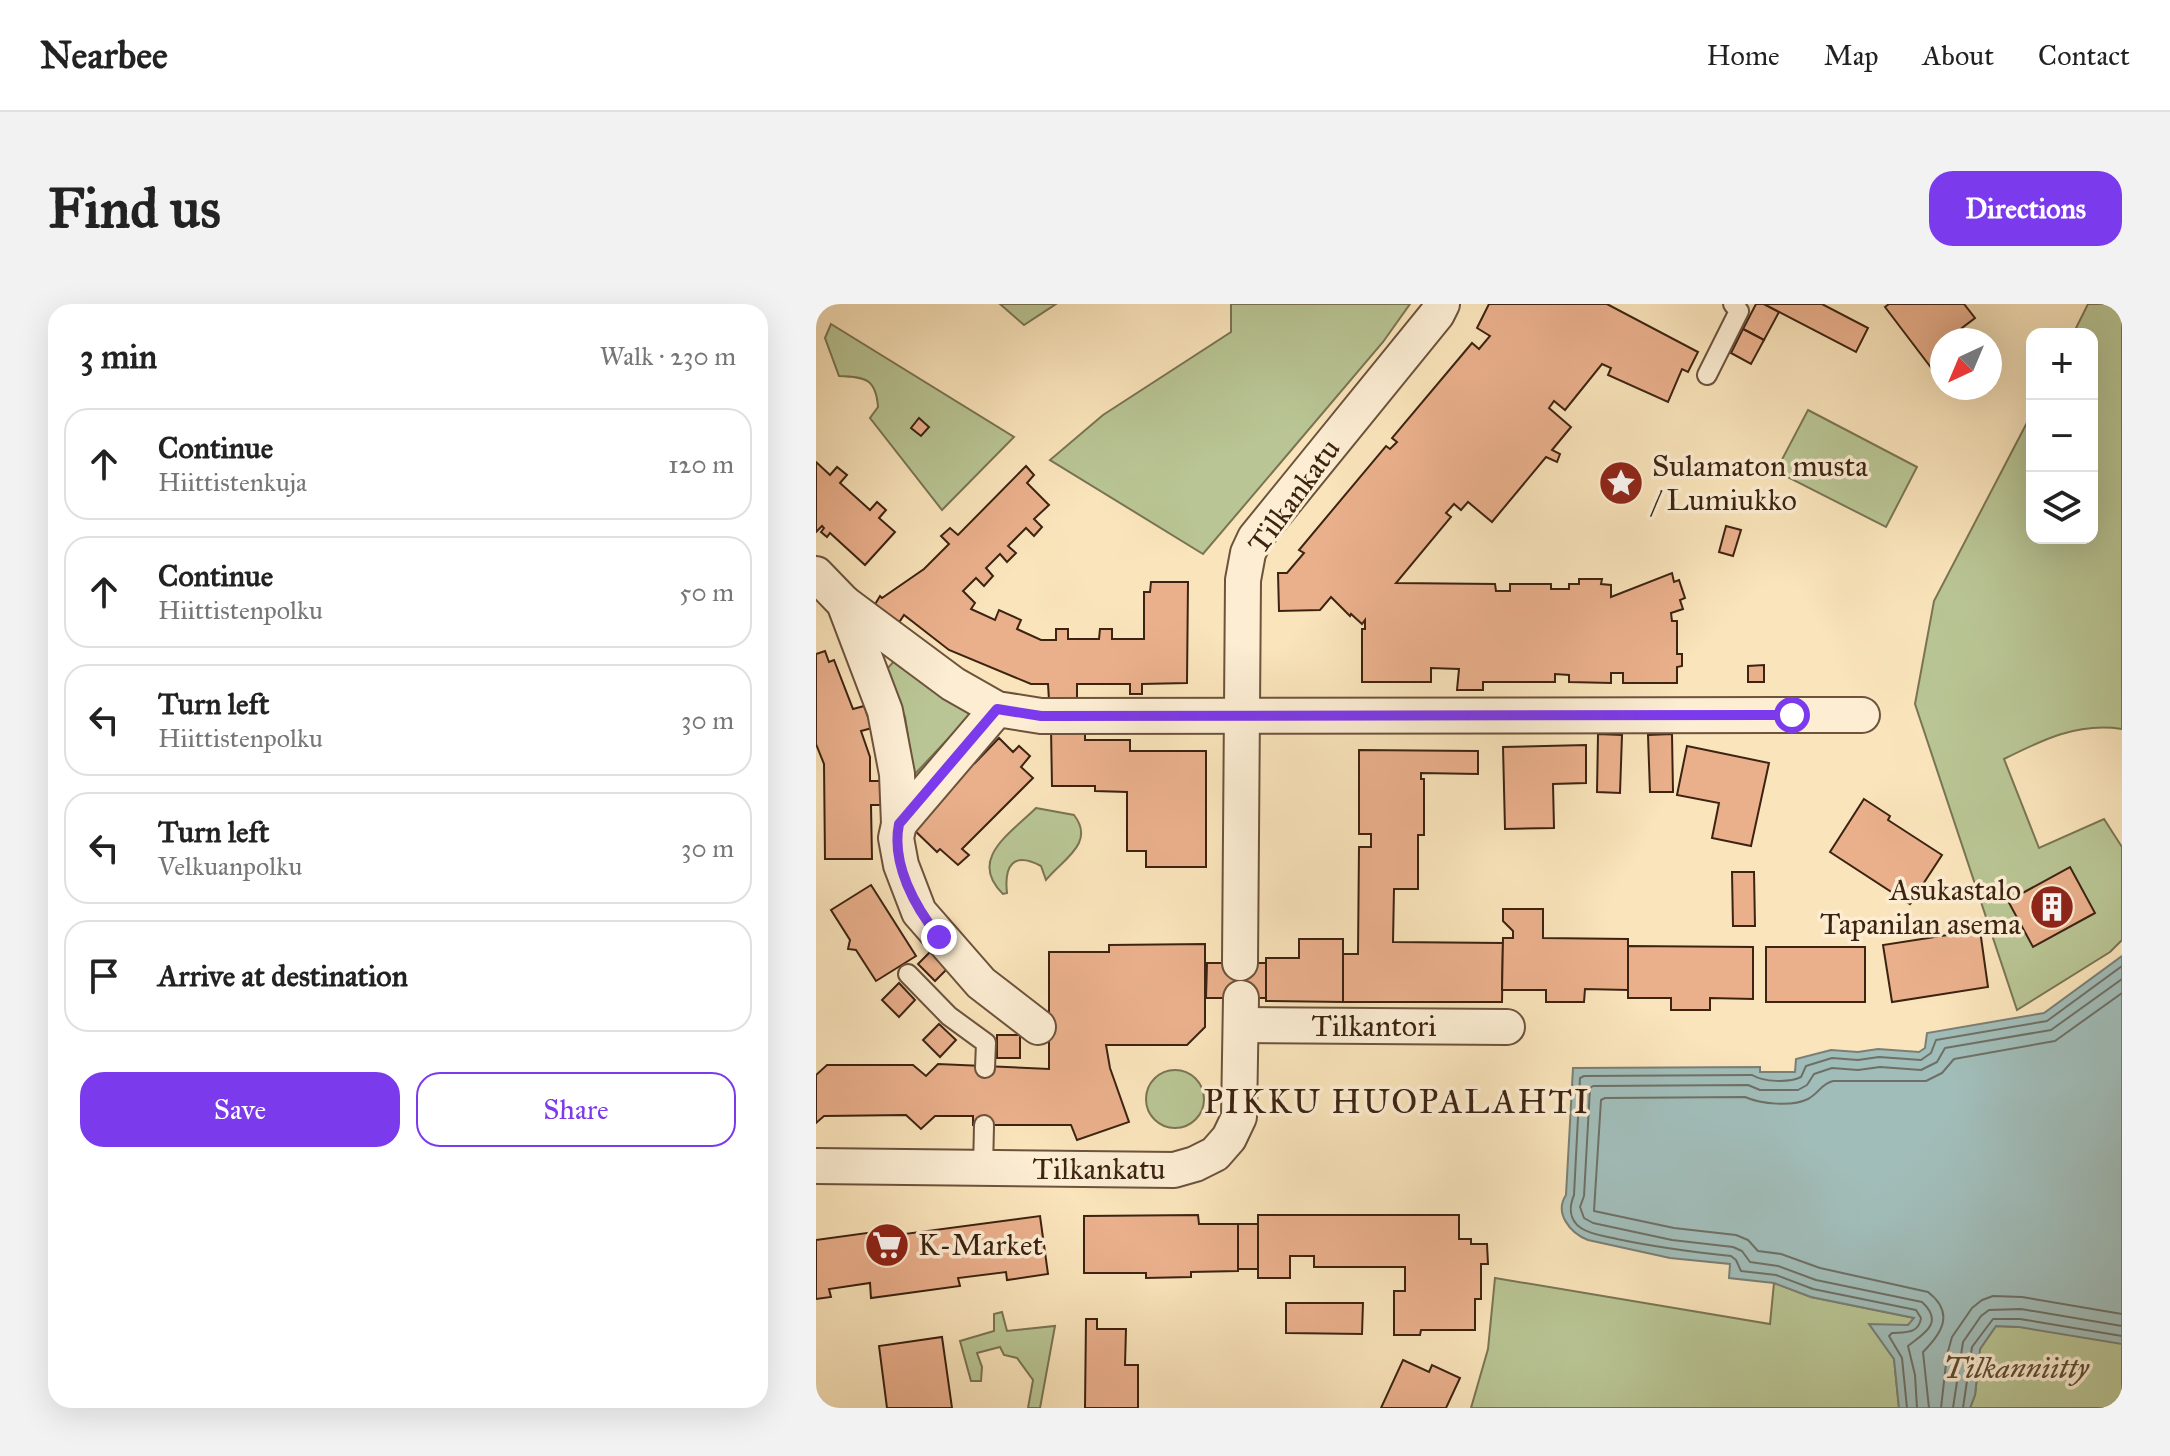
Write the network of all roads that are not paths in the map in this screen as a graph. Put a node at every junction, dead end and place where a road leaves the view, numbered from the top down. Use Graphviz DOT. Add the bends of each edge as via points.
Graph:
graph roads {
  1 [pos="1442,304"];
  2 [pos="1733,304"];
  3 [pos="1707,375"];
  4 [pos="816,574"];
  5 [pos="844,603"];
  6 [pos="997,709"];
  7 [pos="1862,715"];
  8 [pos="1243,716"];
  9 [pos="899,824"];
  10 [pos="1240,963"];
  11 [pos="908,974"];
  12 [pos="1241,1011"];
  13 [pos="1038,1027"];
  14 [pos="1507,1027"];
  15 [pos="985,1068"];
  16 [pos="984,1125"];
  17 [pos="816,1166"];
  18 [pos="983,1170"];
  1 -- 8 [label="street, Tilkankatu" via="1252,546 1243,580"];
  2 -- 3 [label="lane" via="1739,311"];
  4 -- 5 [label="street"];
  5 -- 6 [label="street" via="953,684"];
  5 -- 9 [label="street" via="885,711 897,774"];
  6 -- 8 [label="street" via="1041,716"];
  6 -- 9 [label="street"];
  7 -- 8 [label="street"];
  8 -- 10 [label="street, Tilkankatu"];
  9 -- 13 [label="street" via="901,865 919,912 981,983"];
  11 -- 15 [label="lane" via="949,1016 986,1043"];
  12 -- 14 [label="street, Tilkantori"];
  12 -- 18 [label="street, Tilkankatu" via="1239,1117 1215,1154 1174,1170"];
  16 -- 18 [label="lane"];
  17 -- 18 [label="street, Tilkankatu"];
}
